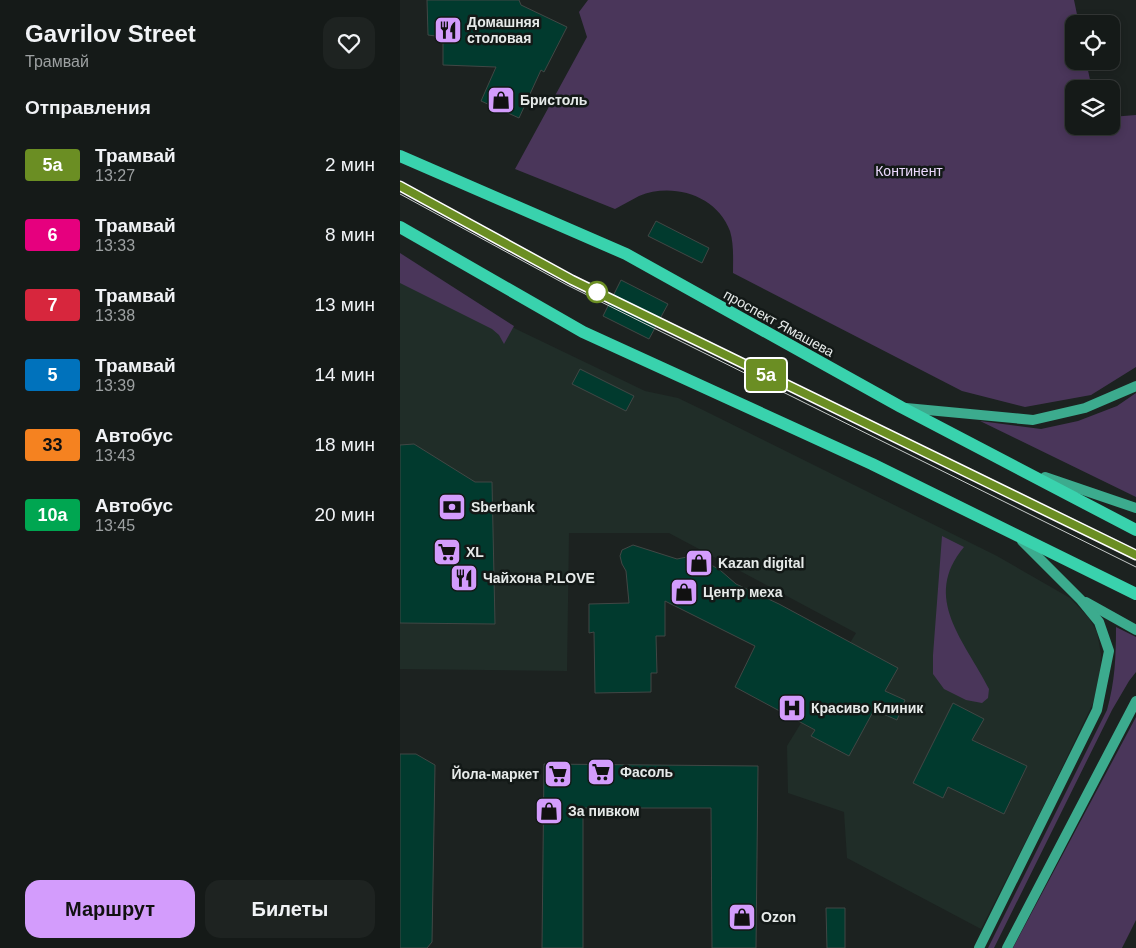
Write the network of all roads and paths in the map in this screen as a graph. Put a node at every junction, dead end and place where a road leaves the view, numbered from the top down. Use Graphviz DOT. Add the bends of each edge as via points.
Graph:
graph roads {
  1 [pos="400,156"];
  2 [pos="400,227"];
  3 [pos="1136,386"];
  4 [pos="901,407"];
  5 [pos="1013,467"];
  6 [pos="1136,508"];
  7 [pos="1136,530"];
  8 [pos="1018,536"];
  9 [pos="1136,594"];
  10 [pos="1081,600"];
  11 [pos="1136,630"];
  12 [pos="1136,701"];
  13 [pos="979,948"];
  14 [pos="1007,948"];
  1 -- 4 [label="main road, проспект Ямашева" via="626,254"];
  2 -- 8 [label="main road" via="583,332 872,464"];
  3 -- 4 [label="main road" via="1085,408 1033,420"];
  4 -- 5 [label="main road, проспект Ямашева"];
  5 -- 6 [label="main road"];
  5 -- 7 [label="main road, проспект Ямашева"];
  8 -- 9 [label="main road"];
  8 -- 10 [label="main road"];
  10 -- 11 [label="main road"];
  10 -- 13 [label="main road" via="1098,622 1109,651 1097,710"];
  12 -- 14 [label="main road"];
}
